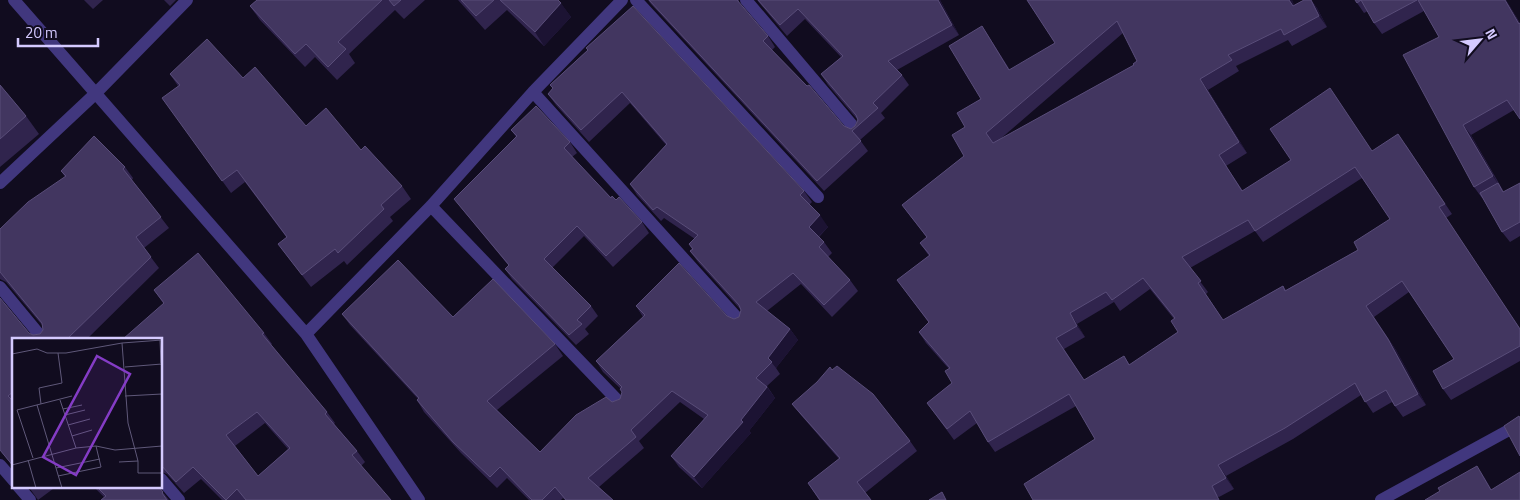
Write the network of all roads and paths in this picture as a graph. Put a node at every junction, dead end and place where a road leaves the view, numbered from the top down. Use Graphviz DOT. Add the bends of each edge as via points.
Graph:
graph roads {
  1 [pos="14,0"];
  2 [pos="187,0"];
  3 [pos="622,0"];
  4 [pos="636,0"];
  5 [pos="746,0"];
  6 [pos="533,92"];
  7 [pos="94,94"];
  8 [pos="857,131"];
  9 [pos="0,183"];
  10 [pos="818,197"];
  11 [pos="431,206"];
  12 [pos="0,287"];
  13 [pos="741,322"];
  14 [pos="306,334"];
  15 [pos="42,338"];
  16 [pos="622,405"];
  17 [pos="1520,424"];
  18 [pos="0,465"];
  19 [pos="12,479"];
  20 [pos="162,480"];
  21 [pos="20,488"];
  22 [pos="30,500"];
  23 [pos="179,500"];
  24 [pos="419,500"];
  25 [pos="1381,500"];
  1 -- 7 [label="street"];
  2 -- 7 [label="street"];
  3 -- 6 [label="street"];
  4 -- 10 [label="street"];
  5 -- 8 [label="street"];
  6 -- 11 [label="street"];
  6 -- 13 [label="street"];
  7 -- 9 [label="street"];
  7 -- 14 [label="street"];
  11 -- 14 [label="street"];
  11 -- 16 [label="street"];
  12 -- 15 [label="street"];
  14 -- 24 [label="street"];
  17 -- 25 [label="street"];
  18 -- 19 [label="street"];
  20 -- 23 [label="street"];
  21 -- 22 [label="street"];
}
